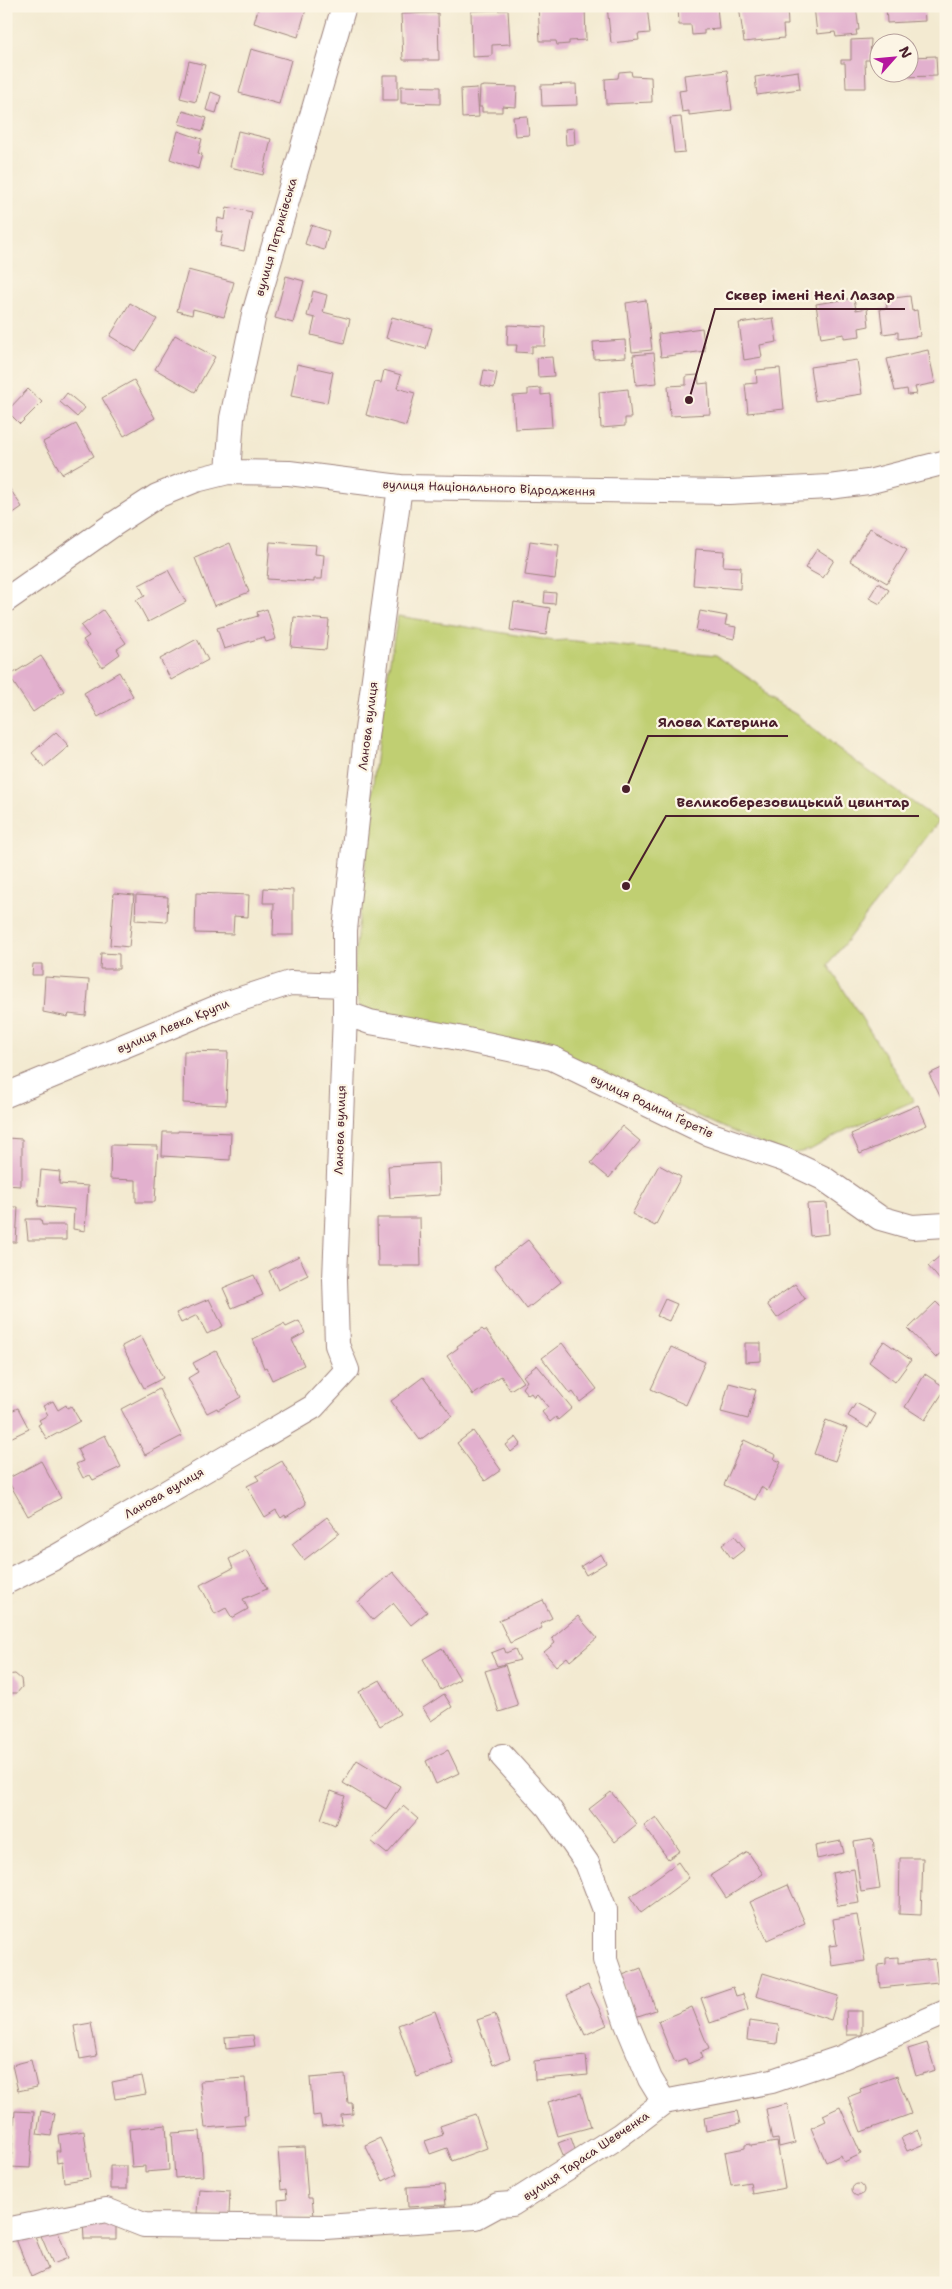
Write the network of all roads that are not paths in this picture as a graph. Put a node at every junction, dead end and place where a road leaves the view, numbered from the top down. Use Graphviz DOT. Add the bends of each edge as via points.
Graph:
graph roads {
  1 [pos="344,6"];
  2 [pos="946,462"];
  3 [pos="228,472"];
  4 [pos="400,487"];
  5 [pos="6,600"];
  6 [pos="345,985"];
  7 [pos="345,1013"];
  8 [pos="6,1095"];
  9 [pos="946,1225"];
  10 [pos="6,1582"];
  11 [pos="502,1756"];
  12 [pos="946,2012"];
  13 [pos="664,2102"];
  14 [pos="6,2230"];
  1 -- 3 [label="street, вулиця Петриківська" via="254,314 232,418"];
  2 -- 4 [label="street, вулиця Національного Відродження" via="868,482 729,492"];
  3 -- 4 [label="street, вулиця Національного Відродження" via="289,473"];
  3 -- 5 [label="street, вулиця Національного Відродження" via="196,480 158,496"];
  4 -- 6 [label="street, Ланова вулиця" via="366,737 346,930"];
  6 -- 7 [label="street, Ланова вулиця"];
  6 -- 8 [label="street, вулиця Левка Крупи" via="290,983 234,1001"];
  7 -- 9 [label="street, вулиця Родини Ґеретів" via="370,1022 552,1058 709,1134 785,1160 823,1178 880,1218 912,1227"];
  7 -- 10 [label="street, Ланова вулиця" via="335,1279 337,1345 348,1370 312,1407"];
  11 -- 13 [label="street" via="548,1807 587,1863 605,1910 605,1960 626,2024 650,2079"];
  12 -- 13 [label="street, вулиця Тараса Шевченка" via="843,2057 772,2080"];
  13 -- 14 [label="street, вулиця Тараса Шевченка" via="619,2136 512,2204 498,2206 476,2217 325,2227 144,2225 106,2210"];
}
